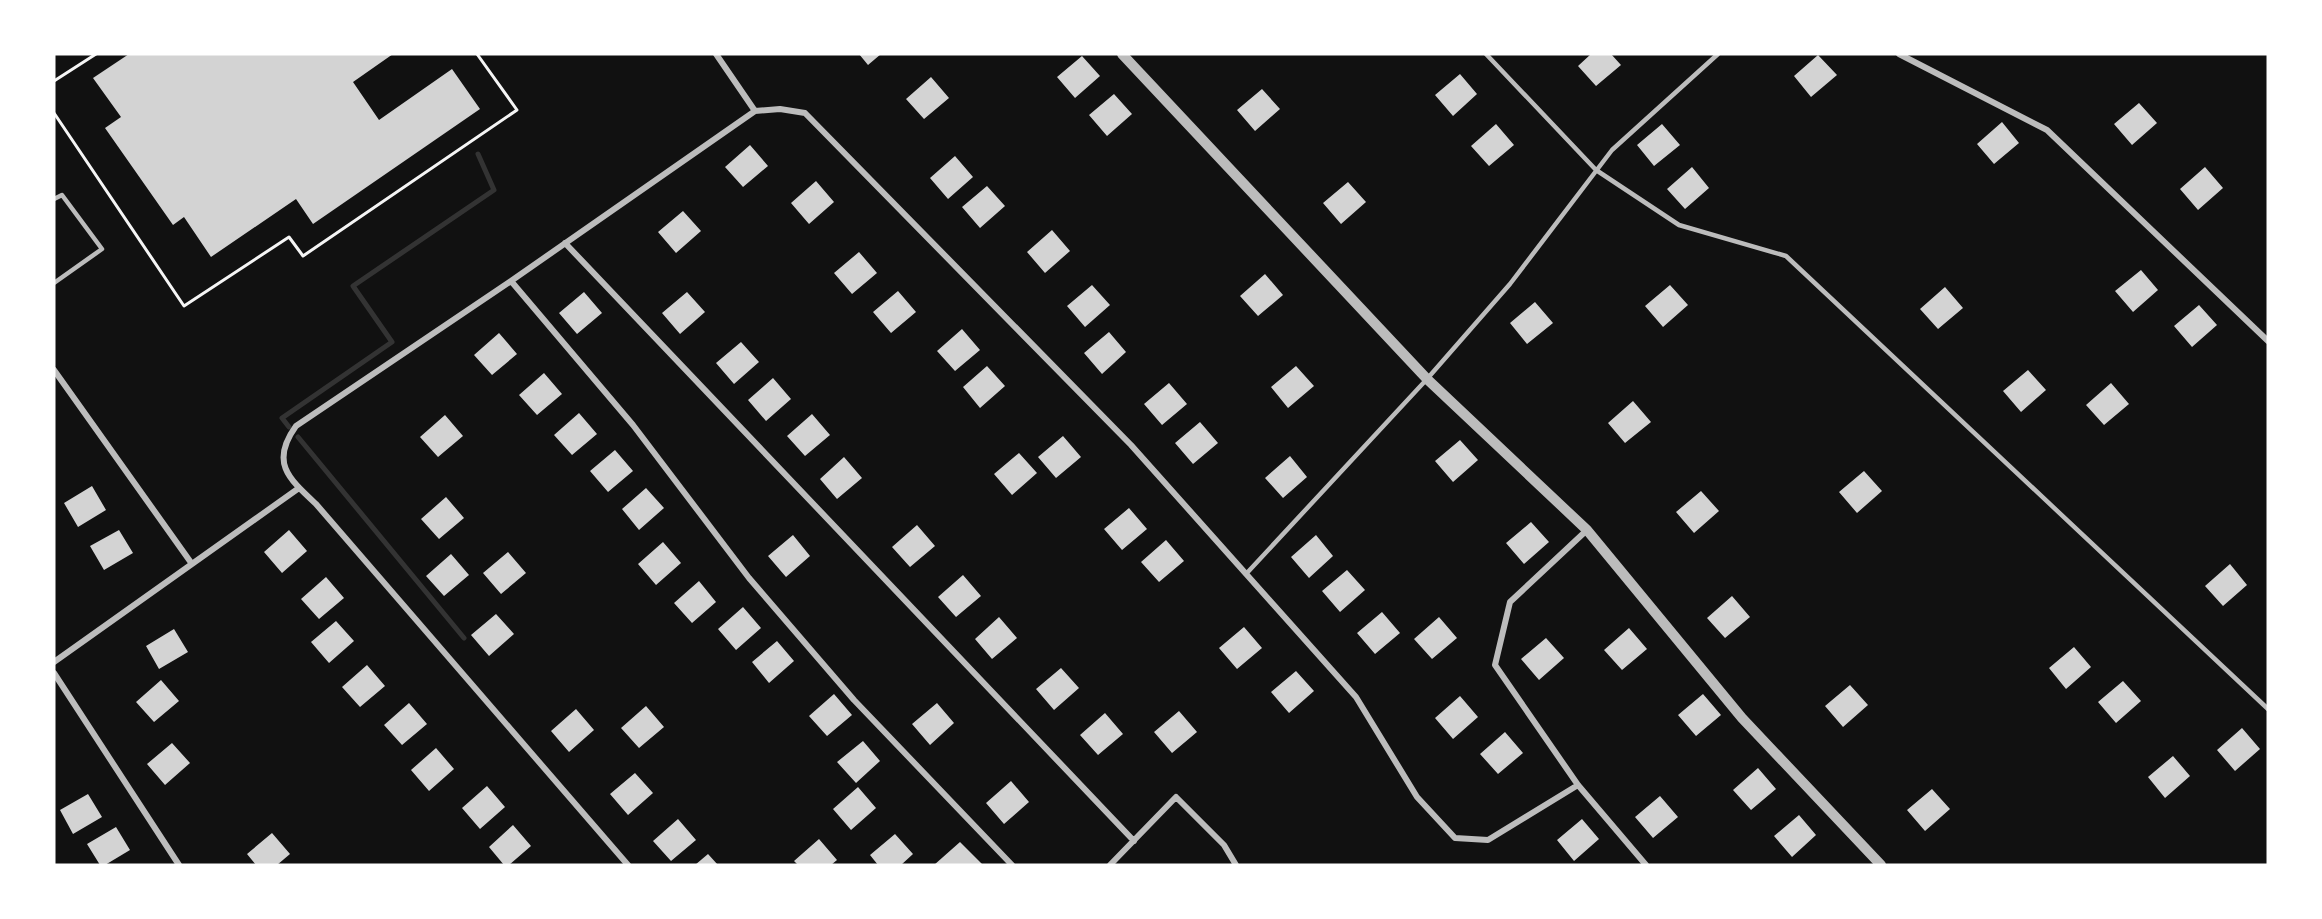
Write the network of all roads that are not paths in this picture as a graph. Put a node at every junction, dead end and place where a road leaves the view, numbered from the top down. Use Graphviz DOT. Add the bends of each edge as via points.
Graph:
graph roads {
  1 [pos="716,54"];
  2 [pos="1122,54"];
  3 [pos="1486,54"];
  4 [pos="1718,54"];
  5 [pos="1899,54"];
  6 [pos="755,111"];
  7 [pos="1596,170"];
  8 [pos="54,200"];
  9 [pos="565,243"];
  10 [pos="511,281"];
  11 [pos="54,283"];
  12 [pos="2268,341"];
  13 [pos="54,370"];
  14 [pos="1427,379"];
  15 [pos="298,488"];
  16 [pos="1587,530"];
  17 [pos="192,564"];
  18 [pos="1246,574"];
  19 [pos="54,662"];
  20 [pos="54,673"];
  21 [pos="2268,708"];
  22 [pos="1578,785"];
  23 [pos="1134,841"];
  24 [pos="179,865"];
  25 [pos="628,865"];
  26 [pos="1012,865"];
  27 [pos="1110,865"];
  28 [pos="1236,865"];
  29 [pos="1646,865"];
  30 [pos="1881,865"];
  1 -- 6 [label="street"];
  2 -- 14 [label="street"];
  3 -- 7 [label="lane"];
  4 -- 7 [label="lane" via="1612,150"];
  5 -- 12 [label="street" via="2047,130"];
  6 -- 9 [label="street"];
  6 -- 18 [label="street" via="805,113 1131,444"];
  7 -- 14 [label="lane" via="1510,284"];
  7 -- 21 [label="lane" via="1678,225 1785,255"];
  8 -- 11 [label="lane" via="62,195 102,249"];
  9 -- 10 [label="street"];
  9 -- 23 [label="street"];
  10 -- 15 [label="street" via="296,426 286,439 283,454 284,468"];
  10 -- 26 [label="street" via="633,425 749,578 854,700"];
  13 -- 17 [label="street"];
  14 -- 16 [label="street"];
  14 -- 18 [label="lane"];
  15 -- 17 [label="street"];
  15 -- 25 [label="street" via="316,504"];
  16 -- 22 [label="street" via="1510,602 1495,664"];
  16 -- 30 [label="street" via="1742,718"];
  17 -- 19 [label="street"];
  18 -- 22 [label="street" via="1356,697 1417,797 1455,838 1488,840"];
  20 -- 24 [label="street"];
  22 -- 29 [label="street"];
  23 -- 27 [label="street"];
  23 -- 28 [label="street" via="1176,797 1224,845"];
}
